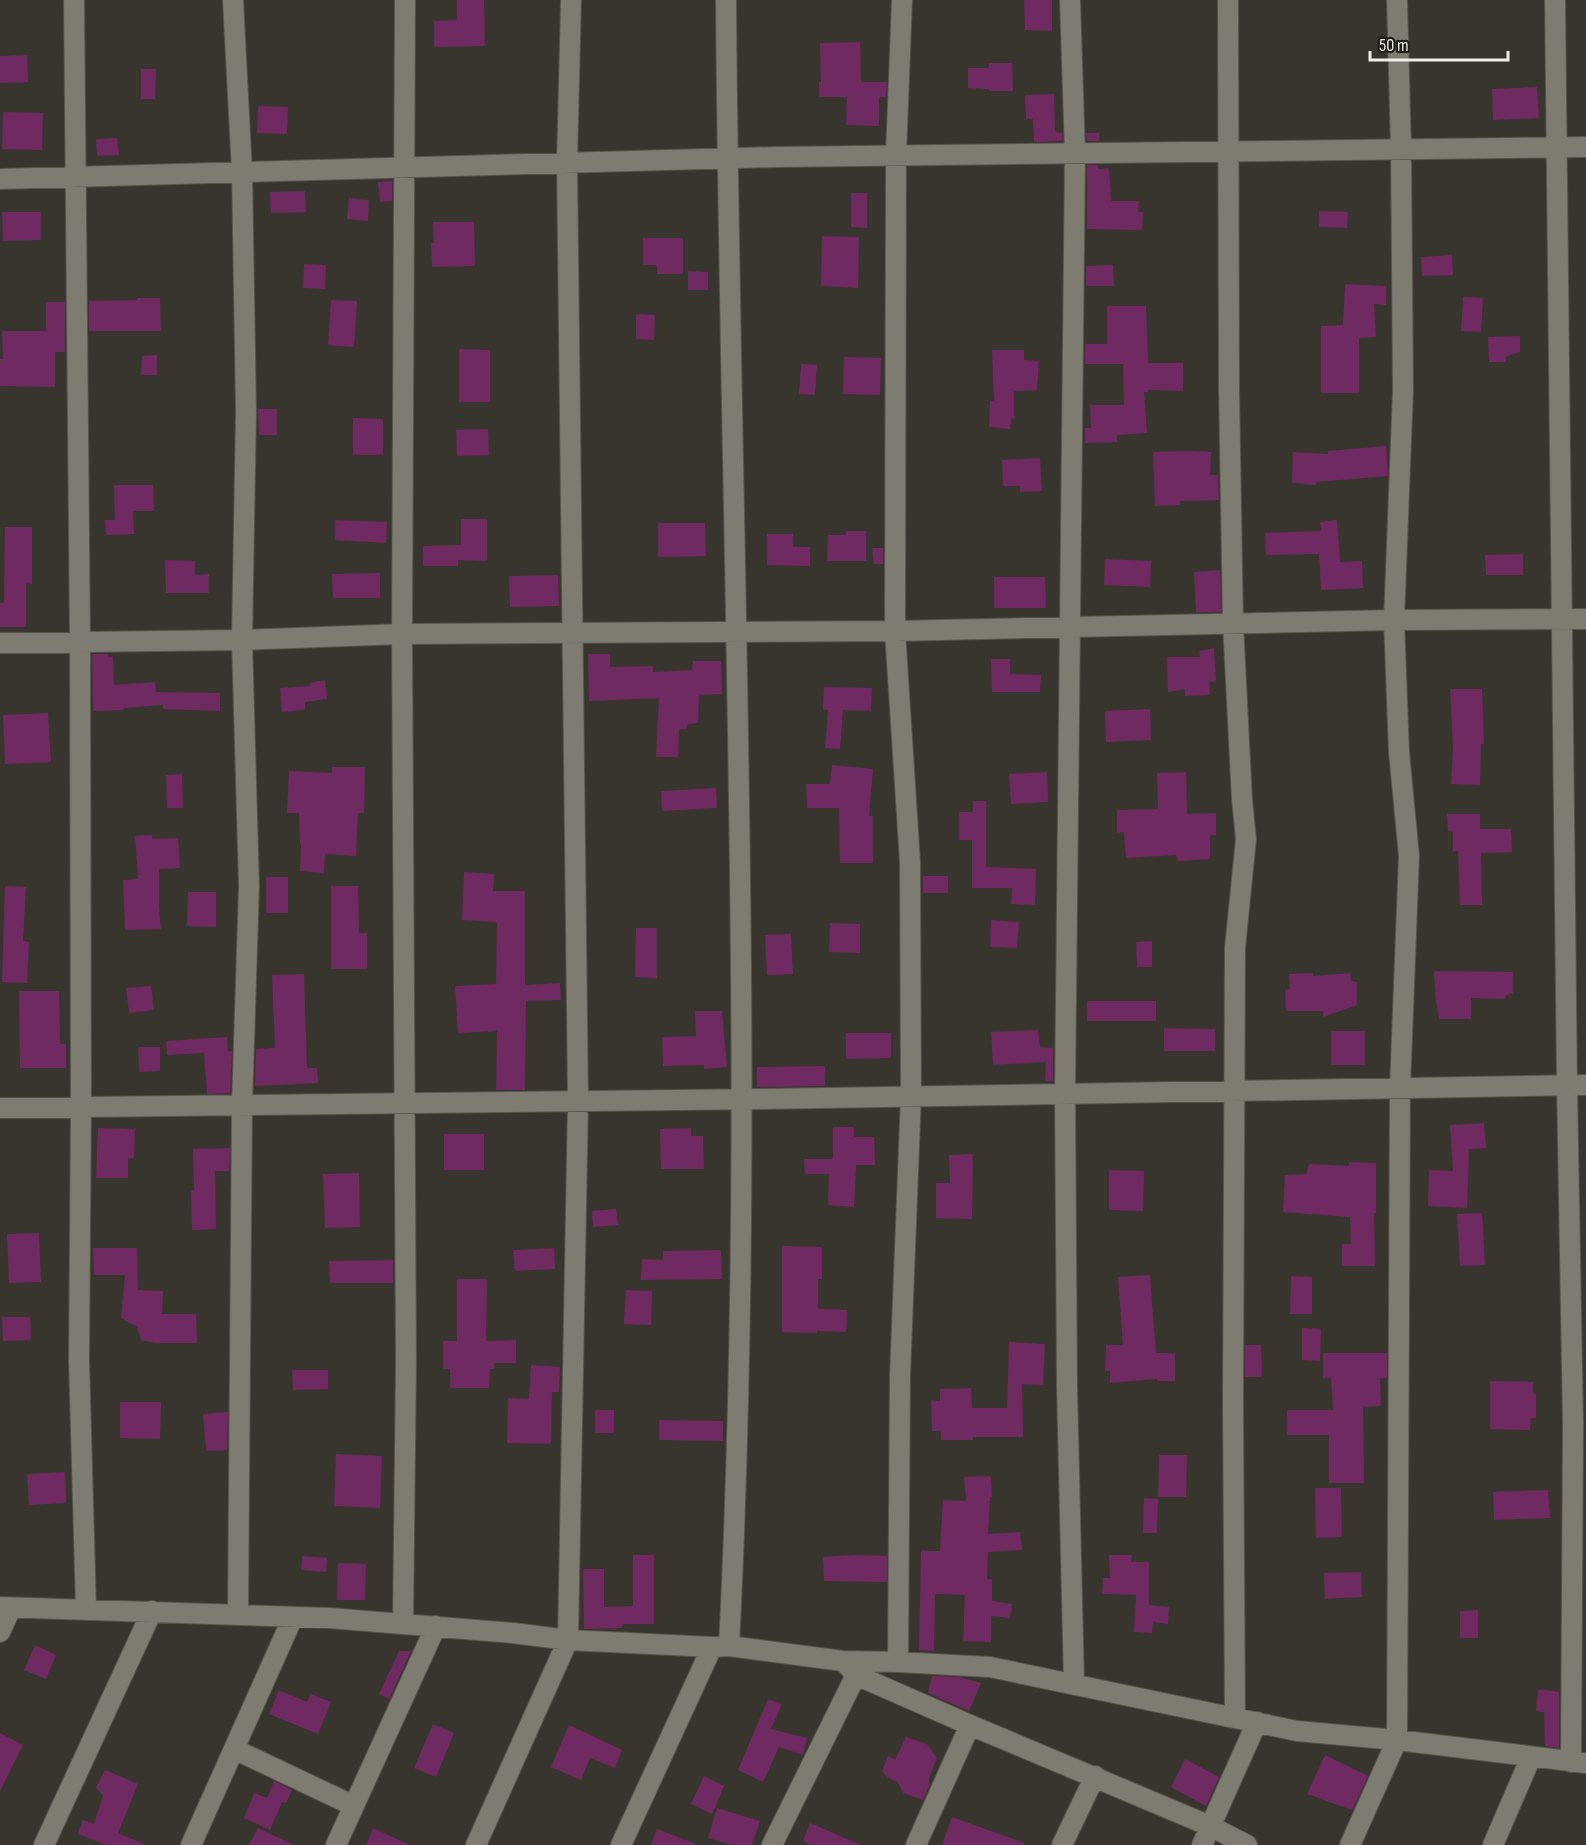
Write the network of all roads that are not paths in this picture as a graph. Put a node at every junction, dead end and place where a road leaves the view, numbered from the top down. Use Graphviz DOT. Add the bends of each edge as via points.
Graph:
graph roads {
  1 [pos="74,0"];
  2 [pos="233,0"];
  3 [pos="405,0"];
  4 [pos="571,0"];
  5 [pos="726,0"];
  6 [pos="902,0"];
  7 [pos="1070,0"];
  8 [pos="1228,0"];
  9 [pos="1397,0"];
  10 [pos="1555,0"];
  11 [pos="1586,147"];
  12 [pos="1555,148"];
  13 [pos="1401,150"];
  14 [pos="1228,152"];
  15 [pos="1075,154"];
  16 [pos="896,155"];
  17 [pos="727,158"];
  18 [pos="567,163"];
  19 [pos="404,168"];
  20 [pos="242,172"];
  21 [pos="76,177"];
  22 [pos="0,179"];
  23 [pos="1394,620"];
  24 [pos="1586,620"];
  25 [pos="1563,621"];
  26 [pos="1233,623"];
  27 [pos="1069,629"];
  28 [pos="895,631"];
  29 [pos="572,633"];
  30 [pos="738,633"];
  31 [pos="402,634"];
  32 [pos="242,640"];
  33 [pos="81,642"];
  34 [pos="0,644"];
  35 [pos="1576,1085"];
  36 [pos="1400,1088"];
  37 [pos="1236,1090"];
  38 [pos="1065,1093"];
  39 [pos="911,1096"];
  40 [pos="741,1099"];
  41 [pos="578,1101"];
  42 [pos="406,1102"];
  43 [pos="242,1105"];
  44 [pos="0,1108"];
  45 [pos="81,1108"];
  46 [pos="6,1608"];
  47 [pos="86,1609"];
  48 [pos="152,1611"];
  49 [pos="238,1615"];
  50 [pos="293,1617"];
  51 [pos="403,1624"];
  52 [pos="436,1626"];
  53 [pos="0,1632"];
  54 [pos="568,1640"];
  55 [pos="720,1647"];
  56 [pos="898,1662"];
  57 [pos="849,1668"];
  58 [pos="1074,1684"];
  59 [pos="1235,1717"];
  60 [pos="1257,1722"];
  61 [pos="970,1725"];
  62 [pos="1397,1740"];
  63 [pos="234,1749"];
  64 [pos="1531,1757"];
  65 [pos="1579,1762"];
  66 [pos="1095,1776"];
  67 [pos="354,1806"];
  68 [pos="1210,1826"];
  69 [pos="44,1845"];
  70 [pos="191,1845"];
  71 [pos="336,1845"];
  72 [pos="476,1845"];
  73 [pos="621,1845"];
  74 [pos="772,1845"];
  75 [pos="915,1845"];
  76 [pos="1062,1845"];
  77 [pos="1202,1845"];
  78 [pos="1247,1845"];
  79 [pos="1350,1845"];
  80 [pos="1493,1845"];
  1 -- 21 [label="street"];
  2 -- 20 [label="street"];
  3 -- 19 [label="street"];
  4 -- 18 [label="street"];
  5 -- 17 [label="street"];
  6 -- 16 [label="street"];
  7 -- 15 [label="street"];
  8 -- 14 [label="street"];
  9 -- 13 [label="street"];
  10 -- 12 [label="street"];
  11 -- 12 [label="street"];
  12 -- 13 [label="street"];
  12 -- 25 [label="street"];
  13 -- 14 [label="street"];
  13 -- 23 [label="street" via="1403,390"];
  14 -- 15 [label="street"];
  14 -- 26 [label="street"];
  15 -- 16 [label="street"];
  15 -- 27 [label="street"];
  16 -- 17 [label="street"];
  16 -- 28 [label="street"];
  17 -- 18 [label="street"];
  17 -- 30 [label="street"];
  18 -- 19 [label="street"];
  18 -- 29 [label="street"];
  19 -- 20 [label="street"];
  19 -- 31 [label="street"];
  20 -- 21 [label="street"];
  20 -- 32 [label="street" via="246,411"];
  21 -- 22 [label="street"];
  21 -- 33 [label="street"];
  23 -- 25 [label="street"];
  23 -- 26 [label="street"];
  23 -- 36 [label="street" via="1399,752 1409,856"];
  24 -- 25 [label="street"];
  25 -- 35 [label="street"];
  26 -- 27 [label="street"];
  26 -- 37 [label="street" via="1246,839 1235,948"];
  27 -- 28 [label="street"];
  27 -- 38 [label="street"];
  28 -- 30 [label="street"];
  28 -- 39 [label="street" via="910,862"];
  29 -- 30 [label="street"];
  29 -- 31 [label="street"];
  29 -- 41 [label="street"];
  30 -- 40 [label="street"];
  31 -- 32 [label="street"];
  31 -- 42 [label="street"];
  32 -- 33 [label="street"];
  32 -- 43 [label="street" via="249,886"];
  33 -- 34 [label="street"];
  33 -- 45 [label="street"];
  35 -- 36 [label="street"];
  35 -- 65 [label="street" via="1573,1424"];
  36 -- 37 [label="street"];
  36 -- 62 [label="street"];
  37 -- 38 [label="street"];
  37 -- 59 [label="street"];
  38 -- 39 [label="street"];
  38 -- 58 [label="street"];
  39 -- 40 [label="street"];
  39 -- 56 [label="street" via="900,1376"];
  40 -- 41 [label="street"];
  40 -- 55 [label="street" via="740,1325"];
  41 -- 42 [label="street"];
  41 -- 54 [label="street"];
  42 -- 43 [label="street"];
  42 -- 51 [label="street"];
  43 -- 45 [label="street"];
  43 -- 49 [label="street"];
  44 -- 45 [label="street"];
  45 -- 47 [label="street" via="79,1360"];
  46 -- 47 [label="street"];
  46 -- 53 [label="street"];
  47 -- 48 [label="street"];
  48 -- 49 [label="street"];
  48 -- 69 [label="street"];
  49 -- 50 [label="street"];
  50 -- 51 [label="street"];
  50 -- 63 [label="street"];
  51 -- 52 [label="street"];
  52 -- 54 [label="street"];
  52 -- 67 [label="street"];
  54 -- 55 [label="street"];
  54 -- 72 [label="street"];
  55 -- 57 [label="street"];
  55 -- 73 [label="street"];
  56 -- 57 [label="street"];
  56 -- 58 [label="street" via="990,1667"];
  57 -- 61 [label="street"];
  57 -- 74 [label="street"];
  58 -- 59 [label="street"];
  59 -- 60 [label="street"];
  60 -- 62 [label="street" via="1297,1731"];
  60 -- 68 [label="street"];
  61 -- 66 [label="street"];
  61 -- 75 [label="street"];
  62 -- 64 [label="street"];
  62 -- 79 [label="street"];
  63 -- 67 [label="street"];
  63 -- 70 [label="street"];
  64 -- 65 [label="street"];
  64 -- 80 [label="street"];
  66 -- 68 [label="street"];
  66 -- 76 [label="street"];
  67 -- 71 [label="street"];
  68 -- 77 [label="street"];
  68 -- 78 [label="street"];
}
